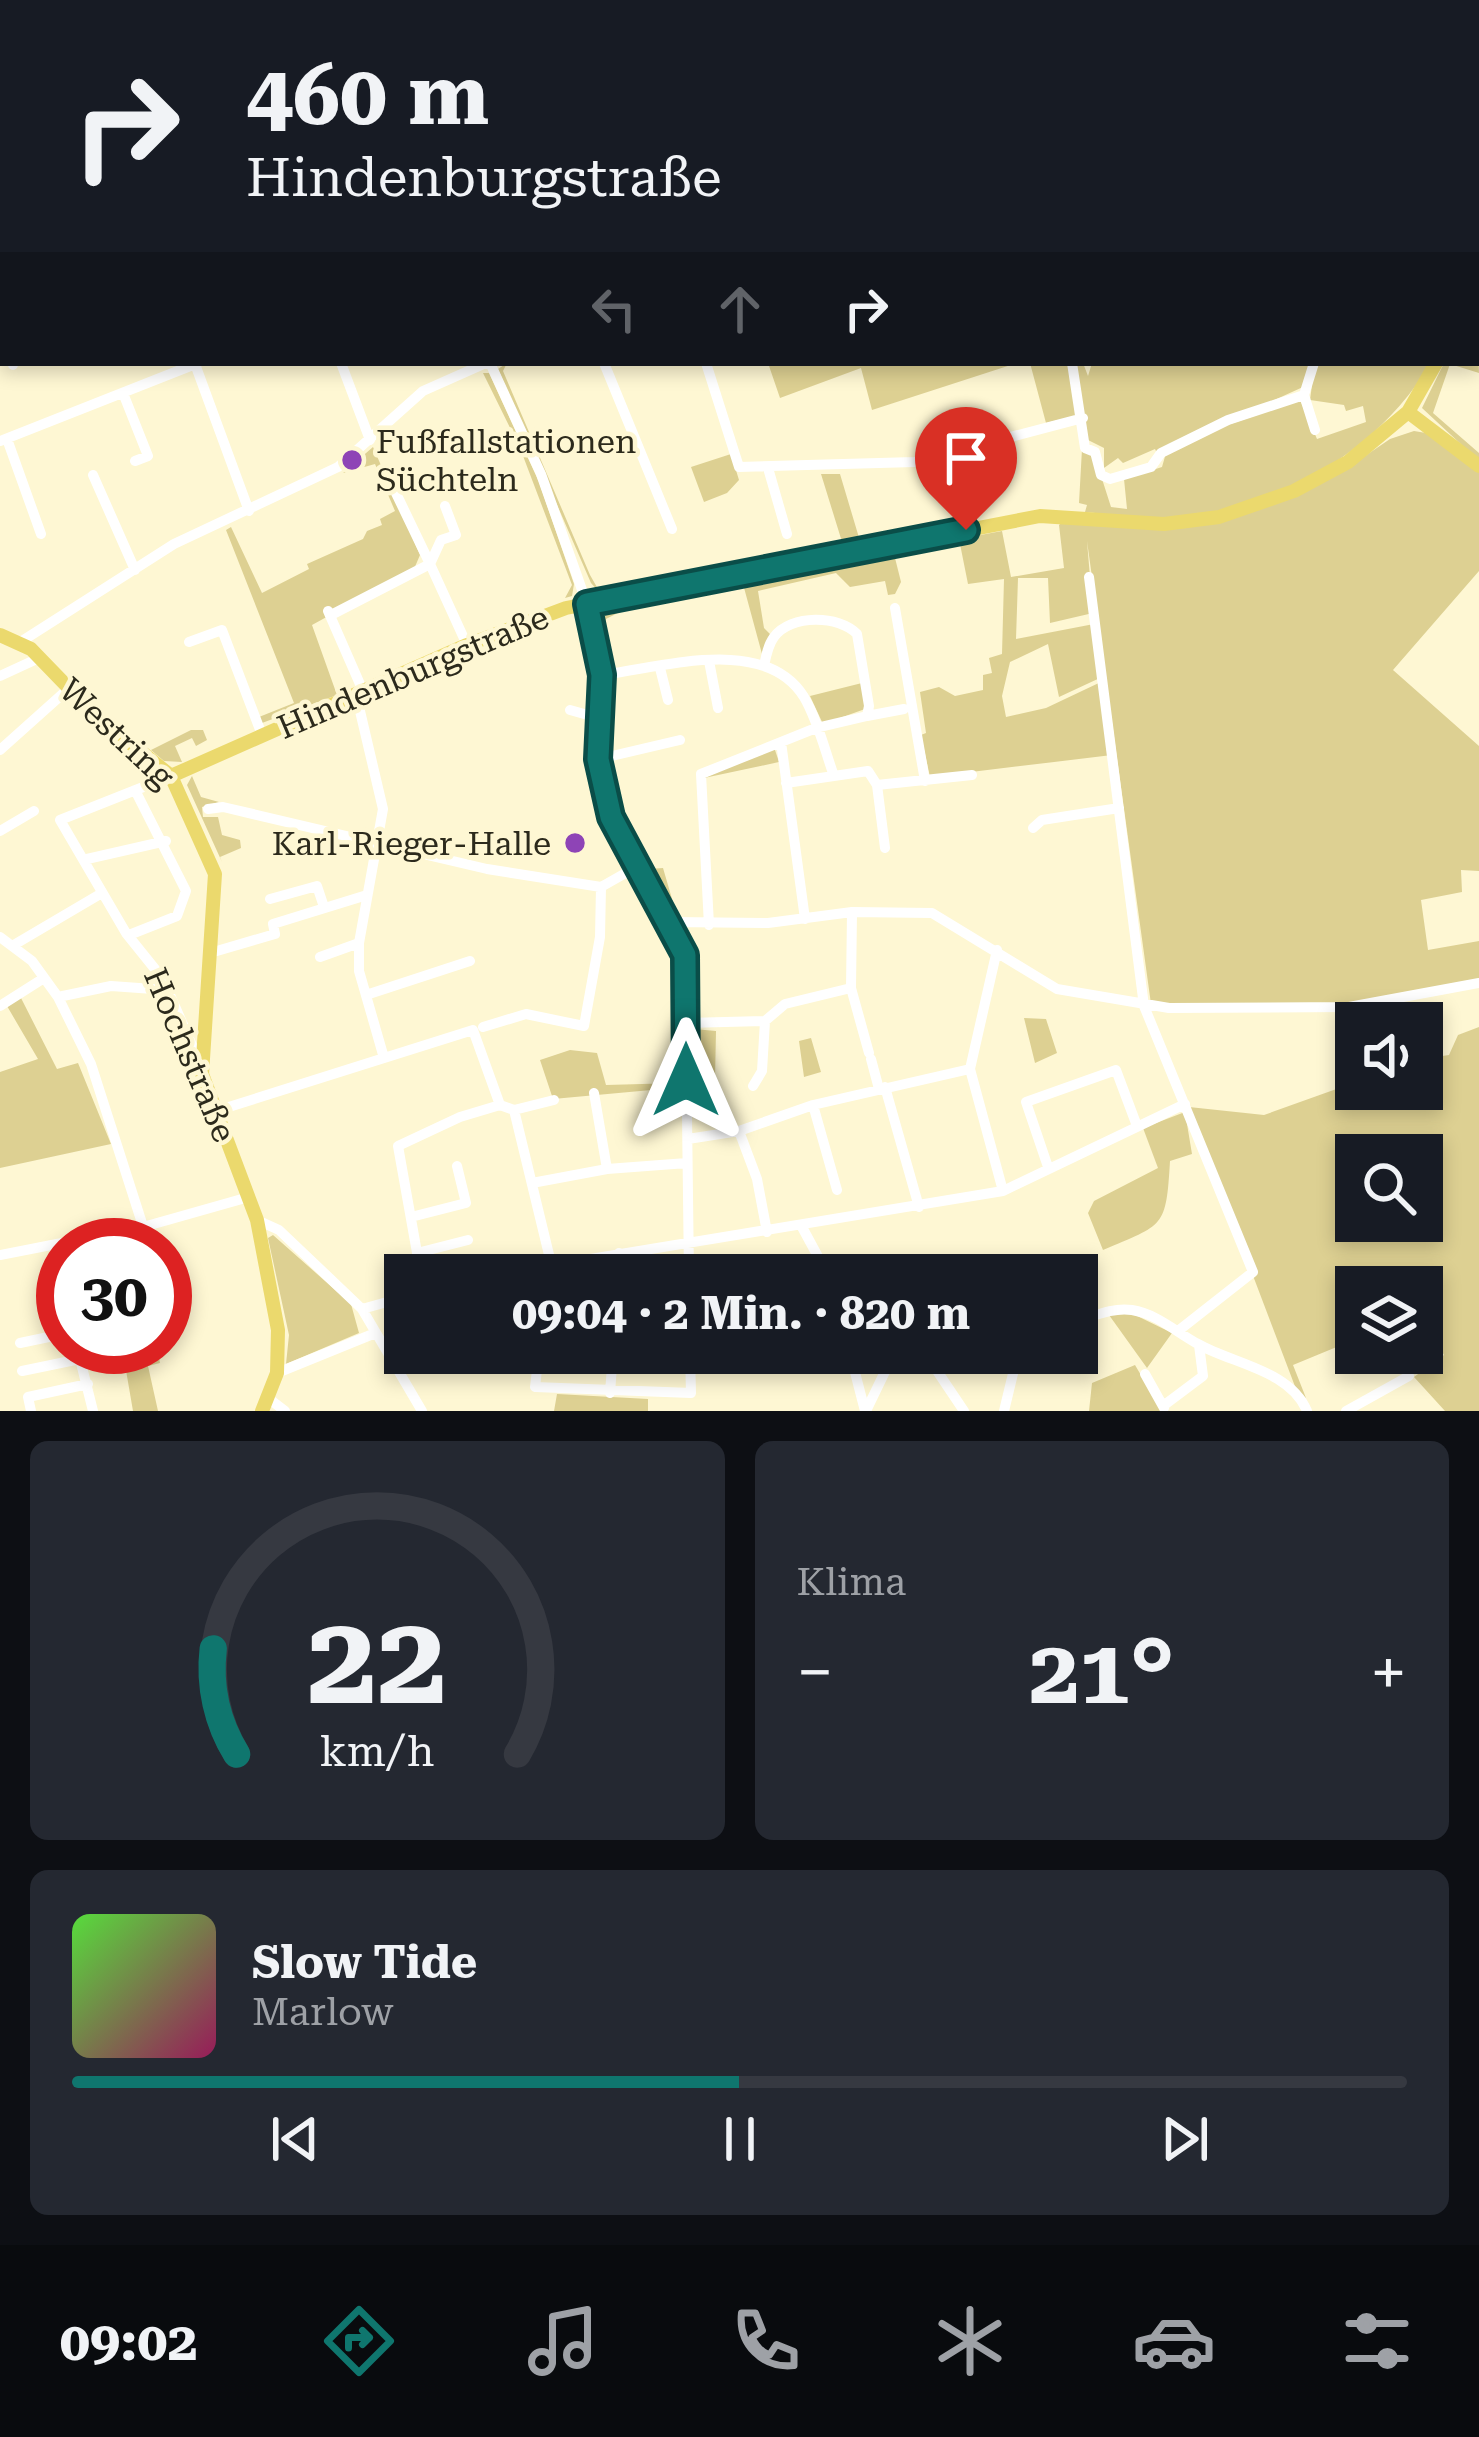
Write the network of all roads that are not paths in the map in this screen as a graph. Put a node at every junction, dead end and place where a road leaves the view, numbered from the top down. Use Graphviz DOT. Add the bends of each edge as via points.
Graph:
graph roads {
  1 [pos="197,366"];
  2 [pos="342,366"];
  3 [pos="481,366"];
  4 [pos="489,366"];
  5 [pos="605,366"];
  6 [pos="707,366"];
  7 [pos="1073,366"];
  8 [pos="1313,366"];
  9 [pos="1434,366"];
  10 [pos="179,367"];
  11 [pos="123,393"];
  12 [pos="1304,395"];
  13 [pos="1408,412"];
  14 [pos="1083,418"];
  15 [pos="1315,430"];
  16 [pos="3,440"];
  17 [pos="370,440"];
  18 [pos="135,461"];
  19 [pos="1479,466"];
  20 [pos="767,468"];
  21 [pos="93,476"];
  22 [pos="394,489"];
  23 [pos="445,506"];
  24 [pos="249,511"];
  25 [pos="672,529"];
  26 [pos="41,534"];
  27 [pos="787,534"];
  28 [pos="441,540"];
  29 [pos="421,549"];
  30 [pos="430,564"];
  31 [pos="134,570"];
  32 [pos="1089,577"];
  33 [pos="587,604"];
  34 [pos="895,608"];
  35 [pos="0,635"];
  36 [pos="22,641"];
  37 [pos="189,643"];
  38 [pos="467,646"];
  39 [pos="39,658"];
  40 [pos="710,661"];
  41 [pos="764,666"];
  42 [pos="660,668"];
  43 [pos="602,675"];
  44 [pos="0,676"];
  45 [pos="67,690"];
  46 [pos="359,692"];
  47 [pos="668,700"];
  48 [pos="718,708"];
  49 [pos="570,710"];
  50 [pos="904,710"];
  51 [pos="866,716"];
  52 [pos="602,719"];
  53 [pos="817,728"];
  54 [pos="262,735"];
  55 [pos="680,740"];
  56 [pos="781,742"];
  57 [pos="0,749"];
  58 [pos="598,759"];
  59 [pos="972,775"];
  60 [pos="170,776"];
  61 [pos="834,776"];
  62 [pos="925,781"];
  63 [pos="786,783"];
  64 [pos="878,785"];
  65 [pos="135,790"];
  66 [pos="1119,808"];
  67 [pos="208,809"];
  68 [pos="34,811"];
  69 [pos="59,820"];
  70 [pos="1033,828"];
  71 [pos="0,831"];
  72 [pos="166,842"];
  73 [pos="379,842"];
  74 [pos="885,848"];
  75 [pos="87,859"];
  76 [pos="638,866"];
  77 [pos="601,887"];
  78 [pos="102,893"];
  79 [pos="367,895"];
  80 [pos="270,899"];
  81 [pos="324,907"];
  82 [pos="852,912"];
  83 [pos="805,919"];
  84 [pos="672,922"];
  85 [pos="710,925"];
  86 [pos="130,935"];
  87 [pos="0,937"];
  88 [pos="358,943"];
  89 [pos="12,946"];
  90 [pos="997,950"];
  91 [pos="210,953"];
  92 [pos="320,957"];
  93 [pos="470,961"];
  94 [pos="44,978"];
  95 [pos="1479,983"];
  96 [pos="851,988"];
  97 [pos="167,990"];
  98 [pos="366,995"];
  99 [pos="58,997"];
  100 [pos="0,1006"];
  101 [pos="1144,1006"];
  102 [pos="765,1021"];
  103 [pos="686,1023"];
  104 [pos="478,1028"];
  105 [pos="384,1058"];
  106 [pos="202,1068"];
  107 [pos="970,1069"];
  108 [pos="753,1086"];
  109 [pos="882,1088"];
  110 [pos="594,1093"];
  111 [pos="554,1100"];
  112 [pos="1185,1104"];
  113 [pos="500,1105"];
  114 [pos="813,1105"];
  115 [pos="514,1110"];
  116 [pos="217,1111"];
  117 [pos="1137,1126"];
  118 [pos="740,1131"];
  119 [pos="688,1138"];
  120 [pos="687,1163"];
  121 [pos="457,1166"];
  122 [pos="1048,1167"];
  123 [pos="607,1169"];
  124 [pos="532,1183"];
  125 [pos="837,1190"];
  126 [pos="1004,1191"];
  127 [pos="249,1198"];
  128 [pos="919,1208"];
  129 [pos="410,1216"];
  130 [pos="140,1218"];
  131 [pos="176,1218"];
  132 [pos="256,1220"];
  133 [pos="802,1227"];
  134 [pos="766,1232"];
  135 [pos="468,1240"];
  136 [pos="688,1244"];
  137 [pos="36,1249"];
  138 [pos="418,1253"];
  139 [pos="619,1253"];
  140 [pos="547,1254"];
  141 [pos="615,1254"];
  142 [pos="688,1254"];
  143 [pos="817,1254"];
  144 [pos="0,1256"];
  145 [pos="384,1303"];
  146 [pos="362,1309"];
  147 [pos="1098,1315"];
  148 [pos="1178,1331"];
  149 [pos="373,1334"];
  150 [pos="36,1340"];
  151 [pos="20,1343"];
  152 [pos="1199,1345"];
  153 [pos="36,1366"];
  154 [pos="22,1371"];
  155 [pos="277,1373"];
  156 [pos="85,1374"];
  157 [pos="537,1374"];
  158 [pos="612,1374"];
  159 [pos="689,1374"];
  160 [pos="856,1374"];
  161 [pos="884,1374"];
  162 [pos="939,1374"];
  163 [pos="1013,1374"];
  164 [pos="1145,1374"];
  165 [pos="1409,1376"];
  166 [pos="88,1384"];
  167 [pos="610,1393"];
  168 [pos="265,1404"];
  169 [pos="1165,1408"];
  170 [pos="31,1411"];
  171 [pos="93,1411"];
  172 [pos="285,1411"];
  173 [pos="422,1411"];
  174 [pos="866,1411"];
  175 [pos="964,1411"];
  176 [pos="1004,1411"];
  177 [pos="1307,1411"];
  178 [pos="1346,1411"];
  1 -- 24 [label="street"];
  2 -- 17 [label="street"];
  3 -- 17 [label="street" via="424,391"];
  4 -- 33 [label="street" via="541,474"];
  5 -- 25 [label="street"];
  6 -- 20 [label="street" via="739,467"];
  7 -- 14 [label="street"];
  8 -- 12 [label="street"];
  9 -- 13 [label="main road, Hindenburgstraße"];
  10 -- 11 [label="street"];
  11 -- 16 [label="street"];
  11 -- 18 [label="street" via="148,456"];
  12 -- 14 [label="street" via="1228,420 1161,453 1151,467 1110,479 1085,448"];
  12 -- 15 [label="street"];
  13 -- 19 [label="main road"];
  13 -- 33 [label="main road, Hindenburgstraße" via="1348,462 1219,517 1163,524 1040,516"];
  14 -- 20 [label="street" via="915,462"];
  16 -- 26 [label="street"];
  17 -- 24 [label="street" via="338,467"];
  20 -- 27 [label="street"];
  21 -- 31 [label="street"];
  22 -- 29 [label="street"];
  23 -- 28 [label="street" via="456,535"];
  24 -- 31 [label="street"];
  28 -- 29 [label="street"];
  28 -- 30 [label="street"];
  29 -- 30 [label="street"];
  30 -- 38 [label="street"];
  30 -- 46 [label="street" via="329,613"];
  31 -- 36 [label="street"];
  32 -- 66 [label="street"];
  33 -- 38 [label="main road, Hindenburgstraße"];
  33 -- 43 [label="street"];
  34 -- 62 [label="street"];
  35 -- 36 [label="main road, Westring"];
  36 -- 39 [label="main road, Westring"];
  37 -- 54 [label="street" via="221,630"];
  38 -- 46 [label="main road, Hindenburgstraße"];
  39 -- 44 [label="street"];
  39 -- 45 [label="main road, Westring"];
  40 -- 41 [label="street"];
  40 -- 42 [label="street"];
  40 -- 48 [label="street"];
  41 -- 51 [label="street" via="770,641 785,627 827,619 849,626 857,634"];
  41 -- 53 [label="street" via="803,696"];
  42 -- 43 [label="street"];
  42 -- 47 [label="street"];
  43 -- 52 [label="street"];
  45 -- 57 [label="street"];
  45 -- 60 [label="main road, Westring"];
  46 -- 54 [label="main road, Hindenburgstraße"];
  46 -- 73 [label="street" via="383,809"];
  49 -- 52 [label="street"];
  50 -- 51 [label="street"];
  51 -- 53 [label="street"];
  52 -- 58 [label="street"];
  53 -- 56 [label="street"];
  53 -- 61 [label="street"];
  54 -- 60 [label="main road, Hindenburgstraße"];
  55 -- 58 [label="street"];
  56 -- 63 [label="street"];
  56 -- 85 [label="street" via="712,767 698,781"];
  58 -- 76 [label="street" via="611,817"];
  59 -- 62 [label="street"];
  60 -- 65 [label="street, Hindenburgstraße"];
  60 -- 91 [label="main road, Westring" via="215,874"];
  61 -- 63 [label="street"];
  61 -- 64 [label="street" via="868,771"];
  62 -- 64 [label="street"];
  63 -- 83 [label="street"];
  64 -- 74 [label="street"];
  65 -- 69 [label="street, Hindenburgstraße"];
  65 -- 72 [label="street"];
  66 -- 70 [label="street"];
  66 -- 101 [label="street"];
  67 -- 73 [label="street"];
  68 -- 71 [label="street"];
  69 -- 75 [label="street, Hochstraße"];
  72 -- 75 [label="street"];
  72 -- 86 [label="street" via="184,902 167,922"];
  73 -- 77 [label="street"];
  73 -- 79 [label="street"];
  75 -- 78 [label="street, Hochstraße"];
  76 -- 77 [label="street"];
  76 -- 84 [label="street"];
  77 -- 104 [label="street" via="584,1026 526,1014"];
  78 -- 86 [label="street, Hochstraße"];
  78 -- 89 [label="street"];
  79 -- 81 [label="street"];
  79 -- 88 [label="street"];
  80 -- 81 [label="street" via="317,886"];
  81 -- 91 [label="street" via="273,924 274,934"];
  82 -- 83 [label="street"];
  82 -- 90 [label="street" via="932,913"];
  82 -- 96 [label="street"];
  83 -- 85 [label="street"];
  84 -- 85 [label="street"];
  84 -- 103 [label="street" via="685,955"];
  86 -- 97 [label="street, Hochstraße"];
  87 -- 89 [label="street"];
  88 -- 92 [label="street"];
  88 -- 98 [label="street"];
  89 -- 94 [label="street"];
  90 -- 101 [label="street" via="1057,989"];
  90 -- 107 [label="street"];
  91 -- 106 [label="main road, Westring"];
  93 -- 98 [label="street"];
  94 -- 99 [label="street"];
  94 -- 100 [label="street"];
  95 -- 101 [label="street" via="1349,1006"];
  96 -- 102 [label="street" via="785,1004"];
  96 -- 109 [label="street"];
  97 -- 99 [label="street" via="111,986"];
  97 -- 106 [label="street, Hochstraße"];
  98 -- 105 [label="street"];
  99 -- 130 [label="street" via="91,1064"];
  101 -- 112 [label="street"];
  102 -- 103 [label="street"];
  102 -- 108 [label="street"];
  103 -- 119 [label="street"];
  104 -- 105 [label="street"];
  104 -- 113 [label="street"];
  105 -- 116 [label="street"];
  106 -- 116 [label="main road, Hochstraße"];
  107 -- 109 [label="street"];
  107 -- 126 [label="street"];
  109 -- 114 [label="street"];
  109 -- 128 [label="street"];
  110 -- 123 [label="street"];
  111 -- 115 [label="street"];
  112 -- 117 [label="street"];
  112 -- 148 [label="street" via="1253,1272"];
  113 -- 115 [label="street"];
  113 -- 129 [label="street" via="398,1146"];
  114 -- 118 [label="street"];
  114 -- 125 [label="street"];
  115 -- 124 [label="street"];
  116 -- 127 [label="main road, Hochstraße"];
  117 -- 122 [label="street"];
  117 -- 122 [label="street" via="1116,1070 1026,1102"];
  118 -- 119 [label="street"];
  118 -- 134 [label="street"];
  119 -- 120 [label="street"];
  120 -- 123 [label="street"];
  120 -- 136 [label="street"];
  121 -- 129 [label="street" via="466,1203"];
  122 -- 126 [label="street"];
  123 -- 124 [label="street"];
  124 -- 140 [label="street"];
  126 -- 128 [label="street"];
  127 -- 131 [label="street"];
  127 -- 132 [label="main road, Hochstraße"];
  128 -- 133 [label="street"];
  129 -- 138 [label="street"];
  132 -- 146 [label="street" via="279,1230"];
  132 -- 155 [label="main road, Hochstraße" via="278,1330"];
  133 -- 134 [label="street"];
  133 -- 143 [label="street"];
  134 -- 136 [label="street"];
  135 -- 138 [label="street"];
  136 -- 139 [label="street"];
  136 -- 142 [label="street"];
  137 -- 144 [label="street"];
  139 -- 141 [label="street"];
  145 -- 146 [label="street"];
  146 -- 149 [label="street"];
  147 -- 148 [label="street" via="1136,1310"];
  148 -- 152 [label="street"];
  149 -- 155 [label="street"];
  149 -- 173 [label="street"];
  150 -- 151 [label="street"];
  152 -- 169 [label="street" via="1203,1376"];
  152 -- 177 [label="street" via="1267,1374"];
  153 -- 154 [label="street"];
  155 -- 168 [label="main road"];
  156 -- 166 [label="street"];
  157 -- 167 [label="street" via="535,1387"];
  158 -- 167 [label="street"];
  159 -- 167 [label="street" via="688,1393"];
  160 -- 174 [label="street"];
  161 -- 174 [label="street"];
  162 -- 175 [label="street"];
  163 -- 176 [label="street"];
  164 -- 169 [label="street"];
  165 -- 178 [label="street"];
  166 -- 170 [label="street" via="28,1396"];
  166 -- 171 [label="street"];
  168 -- 172 [label="street"];
}
